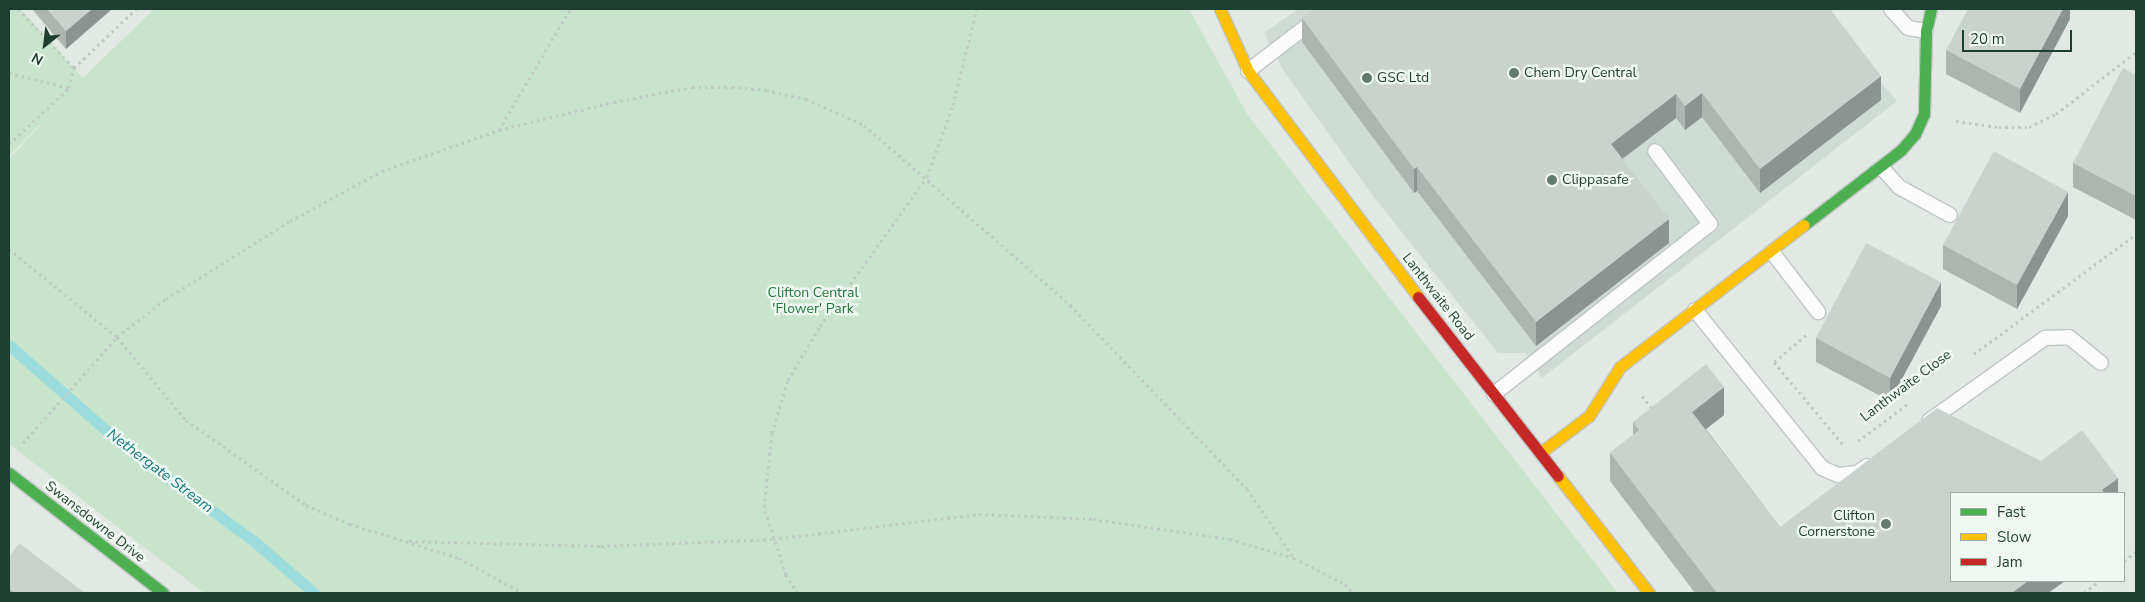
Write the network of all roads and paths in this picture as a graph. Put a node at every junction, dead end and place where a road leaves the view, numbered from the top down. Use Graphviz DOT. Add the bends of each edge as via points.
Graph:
graph roads {
  1 [pos="18,9"];
  2 [pos="136,9"];
  3 [pos="570,9"];
  4 [pos="977,9"];
  5 [pos="1220,9"];
  6 [pos="1329,9"];
  7 [pos="1891,9"];
  8 [pos="1931,9"];
  9 [pos="1926,30"];
  10 [pos="2136,52"];
  11 [pos="74,68"];
  12 [pos="1248,71"];
  13 [pos="9,73"];
  14 [pos="69,88"];
  15 [pos="1924,114"];
  16 [pos="499,130"];
  17 [pos="9,144"];
  18 [pos="1655,151"];
  19 [pos="1882,168"];
  20 [pos="927,178"];
  21 [pos="1950,215"];
  22 [pos="2136,234"];
  23 [pos="9,249"];
  24 [pos="1772,252"];
  25 [pos="1695,310"];
  26 [pos="1818,312"];
  27 [pos="117,337"];
  28 [pos="1972,355"];
  29 [pos="2101,363"];
  30 [pos="1494,394"];
  31 [pos="1917,396"];
  32 [pos="1919,428"];
  33 [pos="17,450"];
  34 [pos="1540,454"];
  35 [pos="1880,456"];
  36 [pos="9,473"];
  37 [pos="773,539"];
  38 [pos="409,541"];
  39 [pos="2136,552"];
  40 [pos="1294,558"];
  41 [pos="2125,560"];
  42 [pos="2098,582"];
  43 [pos="163,593"];
  44 [pos="523,593"];
  45 [pos="798,593"];
  46 [pos="1352,593"];
  47 [pos="1649,593"];
  48 [pos="2084,593"];
  1 -- 11 [label="path"];
  2 -- 11 [label="path"];
  3 -- 16 [label="path"];
  4 -- 20 [label="path" via="955,96"];
  5 -- 12 [label="street, Lanthwaite Road"];
  6 -- 12 [label="lane"];
  7 -- 9 [label="lane" via="1908,28"];
  8 -- 9 [label="street"];
  9 -- 15 [label="street"];
  10 -- 15 [label="path" via="2056,114 2029,127 1978,126"];
  11 -- 14 [label="path"];
  12 -- 30 [label="street, Lanthwaite Road" via="1350,210"];
  13 -- 14 [label="path"];
  14 -- 17 [label="path"];
  15 -- 19 [label="street" via="1915,134"];
  16 -- 20 [label="path" via="614,102 692,88 766,90 806,99 864,125"];
  16 -- 27 [label="path" via="373,175 219,264"];
  18 -- 30 [label="lane" via="1710,224"];
  19 -- 21 [label="lane" via="1899,187"];
  19 -- 24 [label="street"];
  20 -- 37 [label="path" via="820,326 788,380 772,433 766,470 764,507"];
  20 -- 40 [label="path" via="1070,305 1247,489"];
  22 -- 28 [label="path, Lanthwaite Close"];
  23 -- 27 [label="path"];
  24 -- 25 [label="street"];
  24 -- 26 [label="lane"];
  25 -- 34 [label="street" via="1620,367 1589,416"];
  25 -- 35 [label="lane" via="1822,468 1838,476 1857,473"];
  26 -- 31 [label="path, Lanthwaite Close" via="1824,321 1774,362 1847,449"];
  27 -- 33 [label="path"];
  27 -- 38 [label="path" via="186,420 239,460 306,505 350,524"];
  29 -- 32 [label="lane" via="2069,338 2045,338"];
  30 -- 34 [label="street, Lanthwaite Road"];
  34 -- 47 [label="street, Lanthwaite Road"];
  36 -- 43 [label="street, Swansdowne Drive"];
  37 -- 38 [label="path" via="601,546"];
  37 -- 40 [label="path" via="979,514 1093,519 1230,539"];
  37 -- 45 [label="path" via="786,575"];
  38 -- 44 [label="path" via="459,558"];
  39 -- 41 [label="path"];
  40 -- 46 [label="path" via="1345,584"];
  42 -- 48 [label="path"];
}
